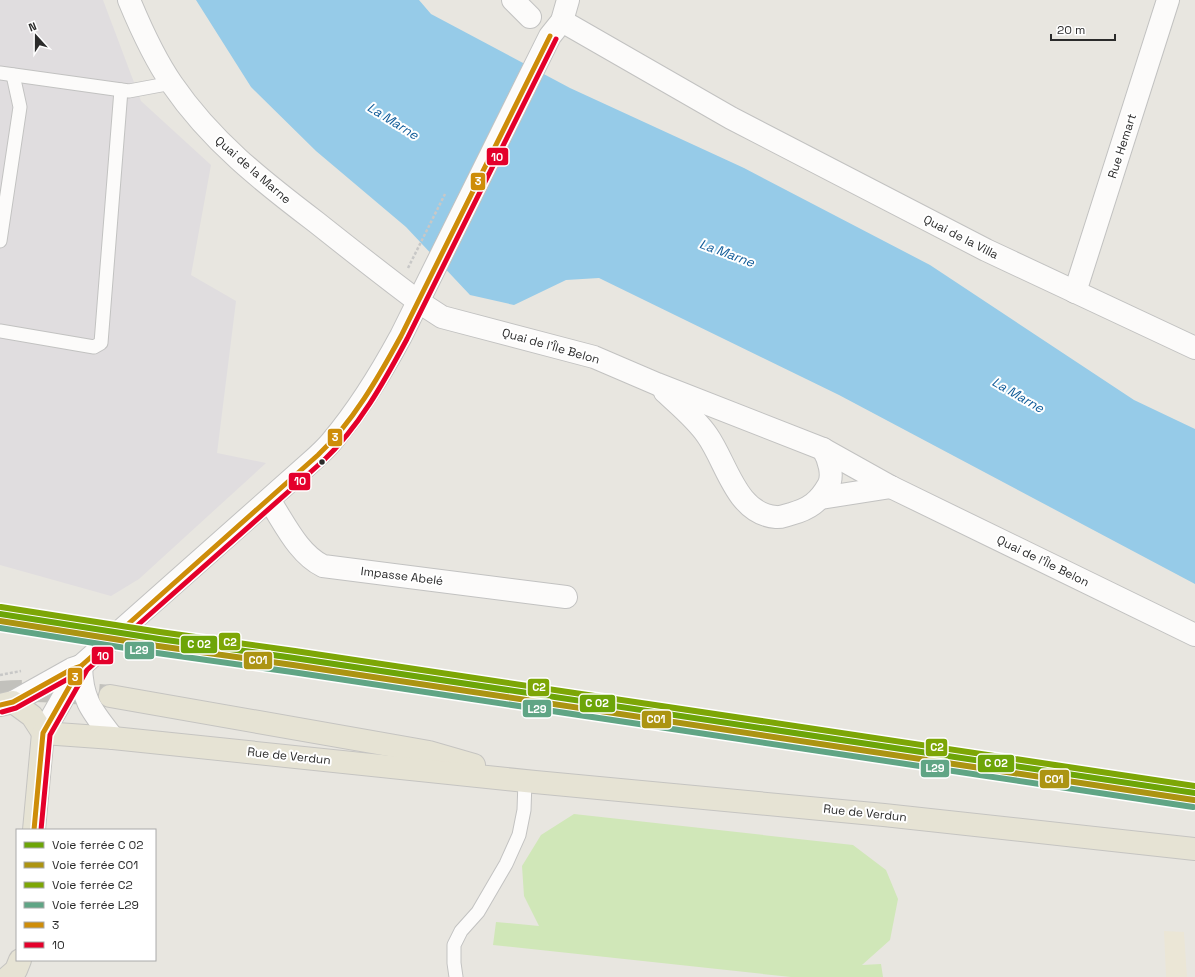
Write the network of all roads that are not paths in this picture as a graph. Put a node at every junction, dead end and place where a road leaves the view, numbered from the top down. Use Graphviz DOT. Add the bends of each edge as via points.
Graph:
graph roads {
  1 [pos="129,0"];
  2 [pos="513,0"];
  3 [pos="568,0"];
  4 [pos="1168,0"];
  5 [pos="530,17"];
  6 [pos="556,28"];
  7 [pos="0,73"];
  8 [pos="13,75"];
  9 [pos="172,83"];
  10 [pos="121,90"];
  11 [pos="0,240"];
  12 [pos="1075,292"];
  13 [pos="424,293"];
  14 [pos="442,317"];
  15 [pos="0,331"];
  16 [pos="1195,348"];
  17 [pos="657,384"];
  18 [pos="823,449"];
  19 [pos="891,487"];
  20 [pos="821,498"];
  21 [pos="269,500"];
  22 [pos="566,597"];
  23 [pos="1195,635"];
  24 [pos="81,666"];
  25 [pos="110,696"];
  26 [pos="7,703"];
  27 [pos="43,733"];
  28 [pos="114,738"];
  29 [pos="530,781"];
  30 [pos="34,829"];
  31 [pos="1195,849"];
  32 [pos="20,961"];
  33 [pos="8,977"];
  34 [pos="456,977"];
  1 -- 9 [label="street, Quai de la Marne" via="153,52"];
  2 -- 5 [label="street"];
  3 -- 6 [label="street"];
  4 -- 12 [label="street, Rue Hemart"];
  6 -- 12 [label="street, Quai de la Villa" via="986,250"];
  6 -- 13 [label="street"];
  7 -- 8 [label="lane"];
  8 -- 10 [label="lane"];
  8 -- 11 [label="lane" via="20,107"];
  9 -- 10 [label="lane" via="129,91"];
  9 -- 13 [label="street, Quai de la Marne" via="208,130 274,190"];
  10 -- 15 [label="lane" via="101,342 94,348"];
  12 -- 16 [label="street, Quai de la Villa"];
  13 -- 14 [label="street, Quai de la Marne"];
  13 -- 21 [label="street" via="374,384 350,418 331,442"];
  14 -- 17 [label="street, Quai de l'Île Belon" via="594,357"];
  17 -- 18 [label="street, Quai de l'Île Belon"];
  17 -- 20 [label="street, Quai de l'Île Belon" via="698,422 742,499 757,512 777,518 803,510"];
  18 -- 19 [label="street, Quai de l'Île Belon"];
  18 -- 20 [label="street, Quai de l'Île Belon" via="828,457 831,480"];
  19 -- 20 [label="street, Quai de l'Île Belon"];
  19 -- 23 [label="street, Quai de l'Île Belon"];
  21 -- 22 [label="street, Impasse Abelé" via="303,551 323,566"];
  21 -- 24 [label="street"];
  24 -- 26 [label="street"];
  24 -- 27 [label="street"];
  24 -- 28 [label="street" via="85,696 91,710"];
  25 -- 29 [label="main road, Rue de Verdun" via="429,752"];
  26 -- 27 [label="main road" via="32,716"];
  27 -- 28 [label="main road, Rue de Verdun"];
  27 -- 30 [label="main road"];
  28 -- 29 [label="main road, Rue de Verdun"];
  29 -- 31 [label="main road, Rue de Verdun" via="884,815"];
  29 -- 34 [label="lane" via="519,835 506,864 478,912 461,931 454,945"];
  32 -- 33 [label="main road" via="16,970"];
}
